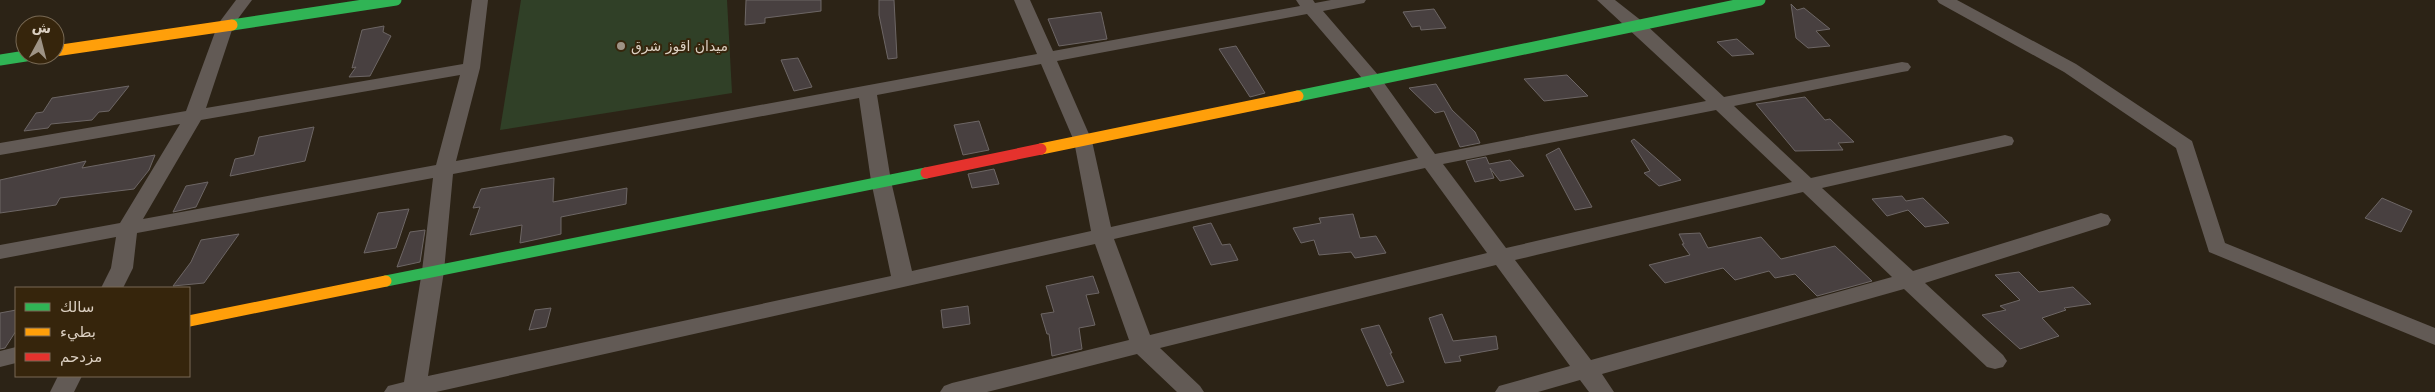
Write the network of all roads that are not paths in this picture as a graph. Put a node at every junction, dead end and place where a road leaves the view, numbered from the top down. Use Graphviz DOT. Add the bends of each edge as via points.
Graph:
graph roads {
  1 [pos="244,0"];
  2 [pos="396,0"];
  3 [pos="480,0"];
  4 [pos="1022,0"];
  5 [pos="1358,0"];
  6 [pos="1605,0"];
  7 [pos="1760,0"];
  8 [pos="1945,0"];
  9 [pos="1307,4"];
  10 [pos="226,24"];
  11 [pos="1637,26"];
  12 [pos="65,49"];
  13 [pos="15,58"];
  14 [pos="1046,58"];
  15 [pos="0,60"];
  16 [pos="1902,67"];
  17 [pos="471,68"];
  18 [pos="1373,80"];
  19 [pos="867,91"];
  20 [pos="1720,105"];
  21 [pos="194,116"];
  22 [pos="2005,140"];
  23 [pos="1083,141"];
  24 [pos="0,149"];
  25 [pos="1430,161"];
  26 [pos="444,170"];
  27 [pos="881,181"];
  28 [pos="1806,184"];
  29 [pos="2101,220"];
  30 [pos="127,229"];
  31 [pos="1102,234"];
  32 [pos="0,252"];
  33 [pos="1502,256"];
  34 [pos="433,271"];
  35 [pos="903,280"];
  36 [pos="1908,280"];
  37 [pos="112,287"];
  38 [pos="190,321"];
  39 [pos="2435,337"];
  40 [pos="1142,345"];
  41 [pos="15,355"];
  42 [pos="0,359"];
  43 [pos="1995,361"];
  44 [pos="1586,370"];
  45 [pos="70,377"];
  46 [pos="408,391"];
  47 [pos="62,392"];
  48 [pos="952,392"];
  49 [pos="1192,392"];
  50 [pos="1507,392"];
  51 [pos="1602,392"];
  1 -- 10 [label="street"];
  2 -- 10 [label="street"];
  3 -- 17 [label="street"];
  4 -- 14 [label="street"];
  5 -- 9 [label="street"];
  6 -- 11 [label="street"];
  7 -- 11 [label="street"];
  8 -- 39 [label="street" via="2070,68 2185,145 2216,247"];
  9 -- 14 [label="street"];
  9 -- 18 [label="street"];
  10 -- 12 [label="street"];
  10 -- 21 [label="street"];
  11 -- 18 [label="street"];
  11 -- 20 [label="street"];
  13 -- 15 [label="street"];
  14 -- 19 [label="street"];
  14 -- 23 [label="street"];
  16 -- 20 [label="street"];
  17 -- 21 [label="street"];
  17 -- 26 [label="street"];
  18 -- 23 [label="street"];
  18 -- 25 [label="street"];
  19 -- 26 [label="street"];
  19 -- 27 [label="street"];
  20 -- 25 [label="street"];
  20 -- 28 [label="street"];
  21 -- 24 [label="street"];
  21 -- 30 [label="street"];
  22 -- 28 [label="street"];
  23 -- 27 [label="street"];
  23 -- 31 [label="street"];
  25 -- 31 [label="street"];
  25 -- 33 [label="street"];
  26 -- 30 [label="street"];
  26 -- 34 [label="street"];
  27 -- 34 [label="street"];
  27 -- 35 [label="street"];
  28 -- 33 [label="street"];
  28 -- 36 [label="street"];
  29 -- 36 [label="street"];
  30 -- 32 [label="street"];
  30 -- 37 [label="street" via="122,268"];
  31 -- 35 [label="street"];
  31 -- 40 [label="street"];
  33 -- 40 [label="street"];
  33 -- 44 [label="street"];
  34 -- 38 [label="street"];
  34 -- 46 [label="street"];
  35 -- 46 [label="street"];
  36 -- 43 [label="street"];
  36 -- 44 [label="street"];
  40 -- 48 [label="street"];
  40 -- 49 [label="street"];
  41 -- 42 [label="street"];
  44 -- 50 [label="street"];
  44 -- 51 [label="street"];
  45 -- 47 [label="street"];
}
